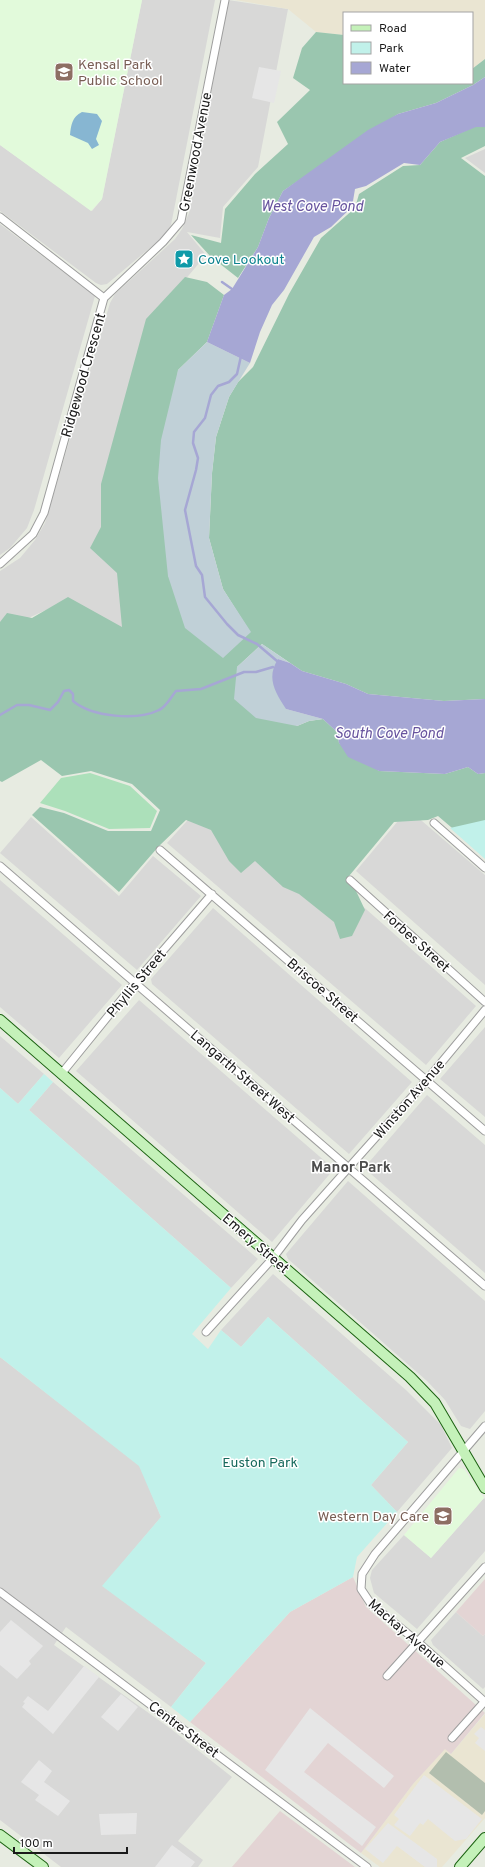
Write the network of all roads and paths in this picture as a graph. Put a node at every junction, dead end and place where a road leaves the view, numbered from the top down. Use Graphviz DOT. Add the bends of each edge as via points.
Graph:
graph roads {
  1 [pos="225,0"];
  2 [pos="0,217"];
  3 [pos="104,298"];
  4 [pos="0,564"];
  5 [pos="434,823"];
  6 [pos="160,850"];
  7 [pos="0,866"];
  8 [pos="485,868"];
  9 [pos="350,880"];
  10 [pos="212,894"];
  11 [pos="135,983"];
  12 [pos="485,1002"];
  13 [pos="485,1010"];
  14 [pos="0,1020"];
  15 [pos="62,1073"];
  16 [pos="426,1081"];
  17 [pos="485,1132"];
  18 [pos="349,1168"];
  19 [pos="273,1258"];
  20 [pos="485,1286"];
  21 [pos="206,1332"];
  22 [pos="485,1426"];
  23 [pos="463,1452"];
  24 [pos="485,1488"];
  25 [pos="485,1567"];
  26 [pos="0,1592"];
  27 [pos="418,1642"];
  28 [pos="387,1676"];
  29 [pos="485,1701"];
  30 [pos="452,1738"];
  31 [pos="0,1835"];
  32 [pos="485,1838"];
  33 [pos="43,1867"];
  34 [pos="367,1867"];
  35 [pos="460,1867"];
  1 -- 3 [label="street, Greenwood Avenue" via="181,221 163,242"];
  2 -- 3 [label="street, Ridgewood Crescent"];
  3 -- 4 [label="street, Ridgewood Crescent" via="44,513 33,534"];
  5 -- 8 [label="street"];
  6 -- 10 [label="street, Briscoe Street"];
  7 -- 11 [label="street, Langarth Street West"];
  9 -- 12 [label="street, Forbes Street"];
  10 -- 11 [label="street, Phyllis Street"];
  10 -- 16 [label="street, Briscoe Street"];
  11 -- 15 [label="street, Phyllis Street"];
  11 -- 18 [label="street, Langarth Street West"];
  13 -- 16 [label="street, Winston Avenue"];
  14 -- 15 [label="street, Emery Street"];
  15 -- 19 [label="street, Emery Street"];
  16 -- 17 [label="street, Briscoe Street"];
  16 -- 18 [label="street, Winston Avenue"];
  18 -- 19 [label="street, Winston Avenue" via="298,1225"];
  18 -- 20 [label="street, Langarth Street West"];
  19 -- 21 [label="street, Winston Avenue"];
  19 -- 23 [label="street, Emery Street" via="422,1389 435,1403"];
  22 -- 23 [label="street, Mackay Avenue"];
  23 -- 24 [label="street, Emery Street"];
  23 -- 27 [label="street, Mackay Avenue" via="362,1574 361,1590 371,1604"];
  25 -- 27 [label="street"];
  26 -- 34 [label="street, Centre Street"];
  27 -- 28 [label="street"];
  27 -- 29 [label="street, Mackay Avenue"];
  29 -- 30 [label="street"];
  31 -- 33 [label="street"];
  32 -- 35 [label="street"];
}
